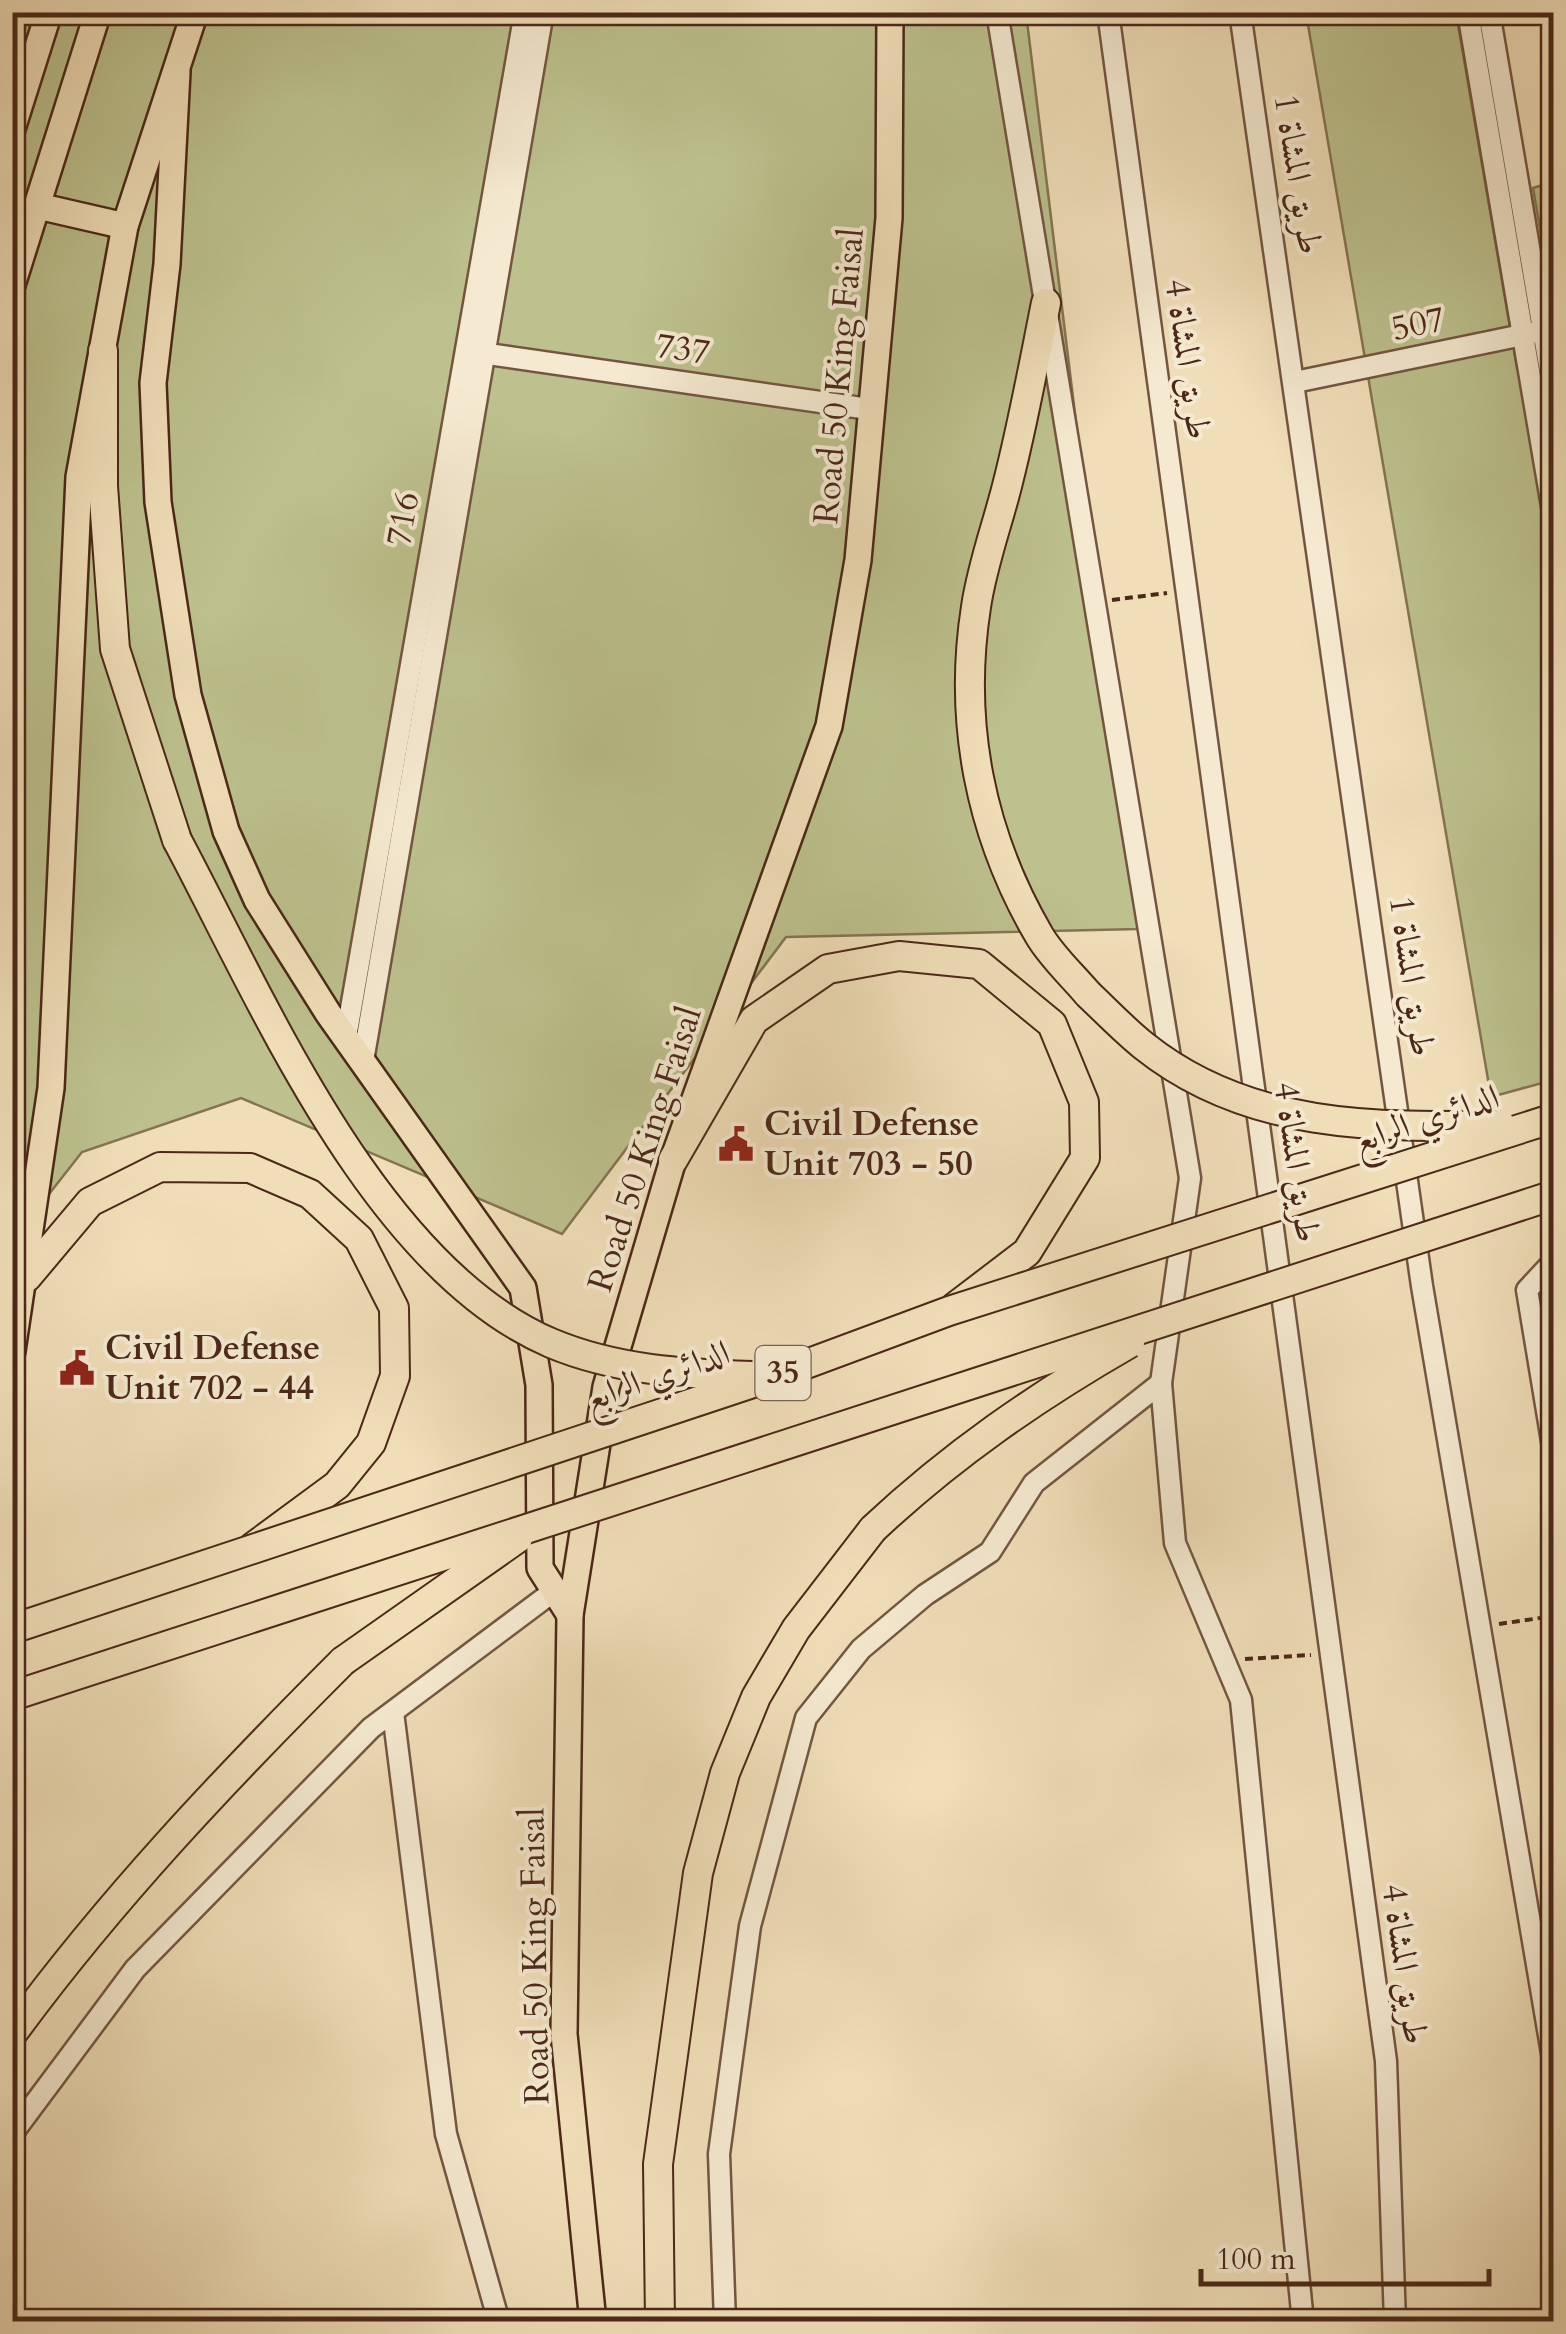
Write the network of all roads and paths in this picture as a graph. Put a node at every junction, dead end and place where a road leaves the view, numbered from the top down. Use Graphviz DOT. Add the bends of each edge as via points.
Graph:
graph roads {
  1 [pos="49,12"];
  2 [pos="98,12"];
  3 [pos="195,12"];
  4 [pos="524,12"];
  5 [pos="543,12"];
  6 [pos="890,12"];
  7 [pos="996,12"];
  8 [pos="1108,12"];
  9 [pos="1240,12"];
  10 [pos="1468,12"];
  11 [pos="1489,12"];
  12 [pos="177,72"];
  13 [pos="12,129"];
  14 [pos="38,206"];
  15 [pos="125,226"];
  16 [pos="12,285"];
  17 [pos="1046,303"];
  18 [pos="1540,332"];
  19 [pos="103,351"];
  20 [pos="488,354"];
  21 [pos="1295,382"];
  22 [pos="1554,394"];
  23 [pos="869,410"];
  24 [pos="1554,518"];
  25 [pos="1186,591"];
  26 [pos="1096,602"];
  27 [pos="346,1037"];
  28 [pos="363,1061"];
  29 [pos="1543,1121"];
  30 [pos="673,1160"];
  31 [pos="1554,1195"];
  32 [pos="1554,1261"];
  33 [pos="27,1277"];
  34 [pos="950,1310"];
  35 [pos="1180,1316"];
  36 [pos="12,1352"];
  37 [pos="774,1376"];
  38 [pos="1161,1384"];
  39 [pos="1554,1454"];
  40 [pos="540,1522"];
  41 [pos="240,1556"];
  42 [pos="554,1592"];
  43 [pos="570,1615"];
  44 [pos="1554,1616"];
  45 [pos="1480,1626"];
  46 [pos="12,1629"];
  47 [pos="1330,1654"];
  48 [pos="1224,1660"];
  49 [pos="12,1696"];
  50 [pos="393,1712"];
  51 [pos="12,2034"];
  52 [pos="1554,2065"];
  53 [pos="12,2134"];
  54 [pos="499,2322"];
  55 [pos="593,2322"];
  56 [pos="660,2322"];
  57 [pos="726,2322"];
  58 [pos="1304,2322"];
  59 [pos="1395,2322"];
  1 -- 13 [label="main road"];
  2 -- 14 [label="main road"];
  3 -- 12 [label="main road"];
  4 -- 27 [label="street, 716"];
  5 -- 20 [label="street"];
  6 -- 23 [label="main road, Road 50 King Faisal" via="889,218"];
  7 -- 17 [label="street"];
  8 -- 25 [label="street, طريق المشاة 4"];
  9 -- 21 [label="street, طريق المشاة 1"];
  10 -- 18 [label="street"];
  11 -- 18 [label="street"];
  12 -- 15 [label="main road"];
  12 -- 27 [label="main road" via="154,383 158,502 188,695 226,831 249,883"];
  14 -- 15 [label="main road"];
  14 -- 16 [label="main road"];
  15 -- 19 [label="main road"];
  17 -- 26 [label="street"];
  17 -- 29 [label="highway, bridge" via="976,604 968,672 977,787 1000,856 1040,938 1146,1048 1272,1111 1381,1128"];
  18 -- 21 [label="street, 507"];
  18 -- 22 [label="street"];
  18 -- 24 [label="street"];
  19 -- 33 [label="main road" via="78,477 51,1088"];
  19 -- 37 [label="highway, bridge" via="115,648 177,840 306,1080 382,1201 467,1292 551,1343 666,1374"];
  20 -- 23 [label="street, 737"];
  20 -- 28 [label="street"];
  21 -- 45 [label="street, طريق المشاة 1" via="1422,1286"];
  23 -- 30 [label="main road, Road 50 King Faisal" via="858,560 829,726"];
  25 -- 26 [label="path"];
  25 -- 47 [label="street, طريق المشاة 4"];
  26 -- 38 [label="street" via="1190,1178"];
  27 -- 28 [label="main road"];
  28 -- 42 [label="main road" via="523,1288 539,1386 540,1568"];
  29 -- 34 [label="highway, الدائري الرابع / 35, bridge"];
  30 -- 34 [label="highway" via="754,1020 828,969 900,956 979,964 1052,1024 1084,1102 1084,1158 1027,1252"];
  30 -- 43 [label="main road, Road 50 King Faisal" via="606,1387"];
  31 -- 35 [label="highway, 35, bridge"];
  32 -- 39 [label="street" via="1527,1290"];
  33 -- 36 [label="main road"];
  33 -- 41 [label="highway, bridge" via="90,1202 160,1167 250,1168 310,1194 359,1239 394,1308 395,1376 372,1443 336,1485"];
  34 -- 37 [label="highway, الدائري الرابع / 35, bridge"];
  35 -- 40 [label="highway, 35, bridge"];
  35 -- 56 [label="highway, bridge" via="1031,1402 934,1472 873,1529 796,1628 756,1698 720,1790 698,1873 658,2164"];
  37 -- 41 [label="highway, الدائري الرابع / 35, bridge"];
  38 -- 48 [label="street" via="1175,1543"];
  38 -- 57 [label="street" via="1034,1482 990,1552 861,1649 806,1718 750,1926 728,2083 719,2154"];
  40 -- 49 [label="highway, 35, bridge"];
  40 -- 51 [label="highway, bridge" via="344,1661 198,1806"];
  41 -- 46 [label="highway, الدائري الرابع / 35, bridge"];
  42 -- 43 [label="main road"];
  42 -- 50 [label="street"];
  43 -- 55 [label="main road, Road 50 King Faisal" via="564,2034"];
  44 -- 45 [label="path"];
  45 -- 52 [label="street, طريق المشاة 1"];
  47 -- 48 [label="path"];
  47 -- 59 [label="street, طريق المشاة 4" via="1386,2061"];
  48 -- 58 [label="street" via="1241,1700"];
  50 -- 53 [label="street" via="135,1970"];
  50 -- 54 [label="street" via="446,2134"];
}
